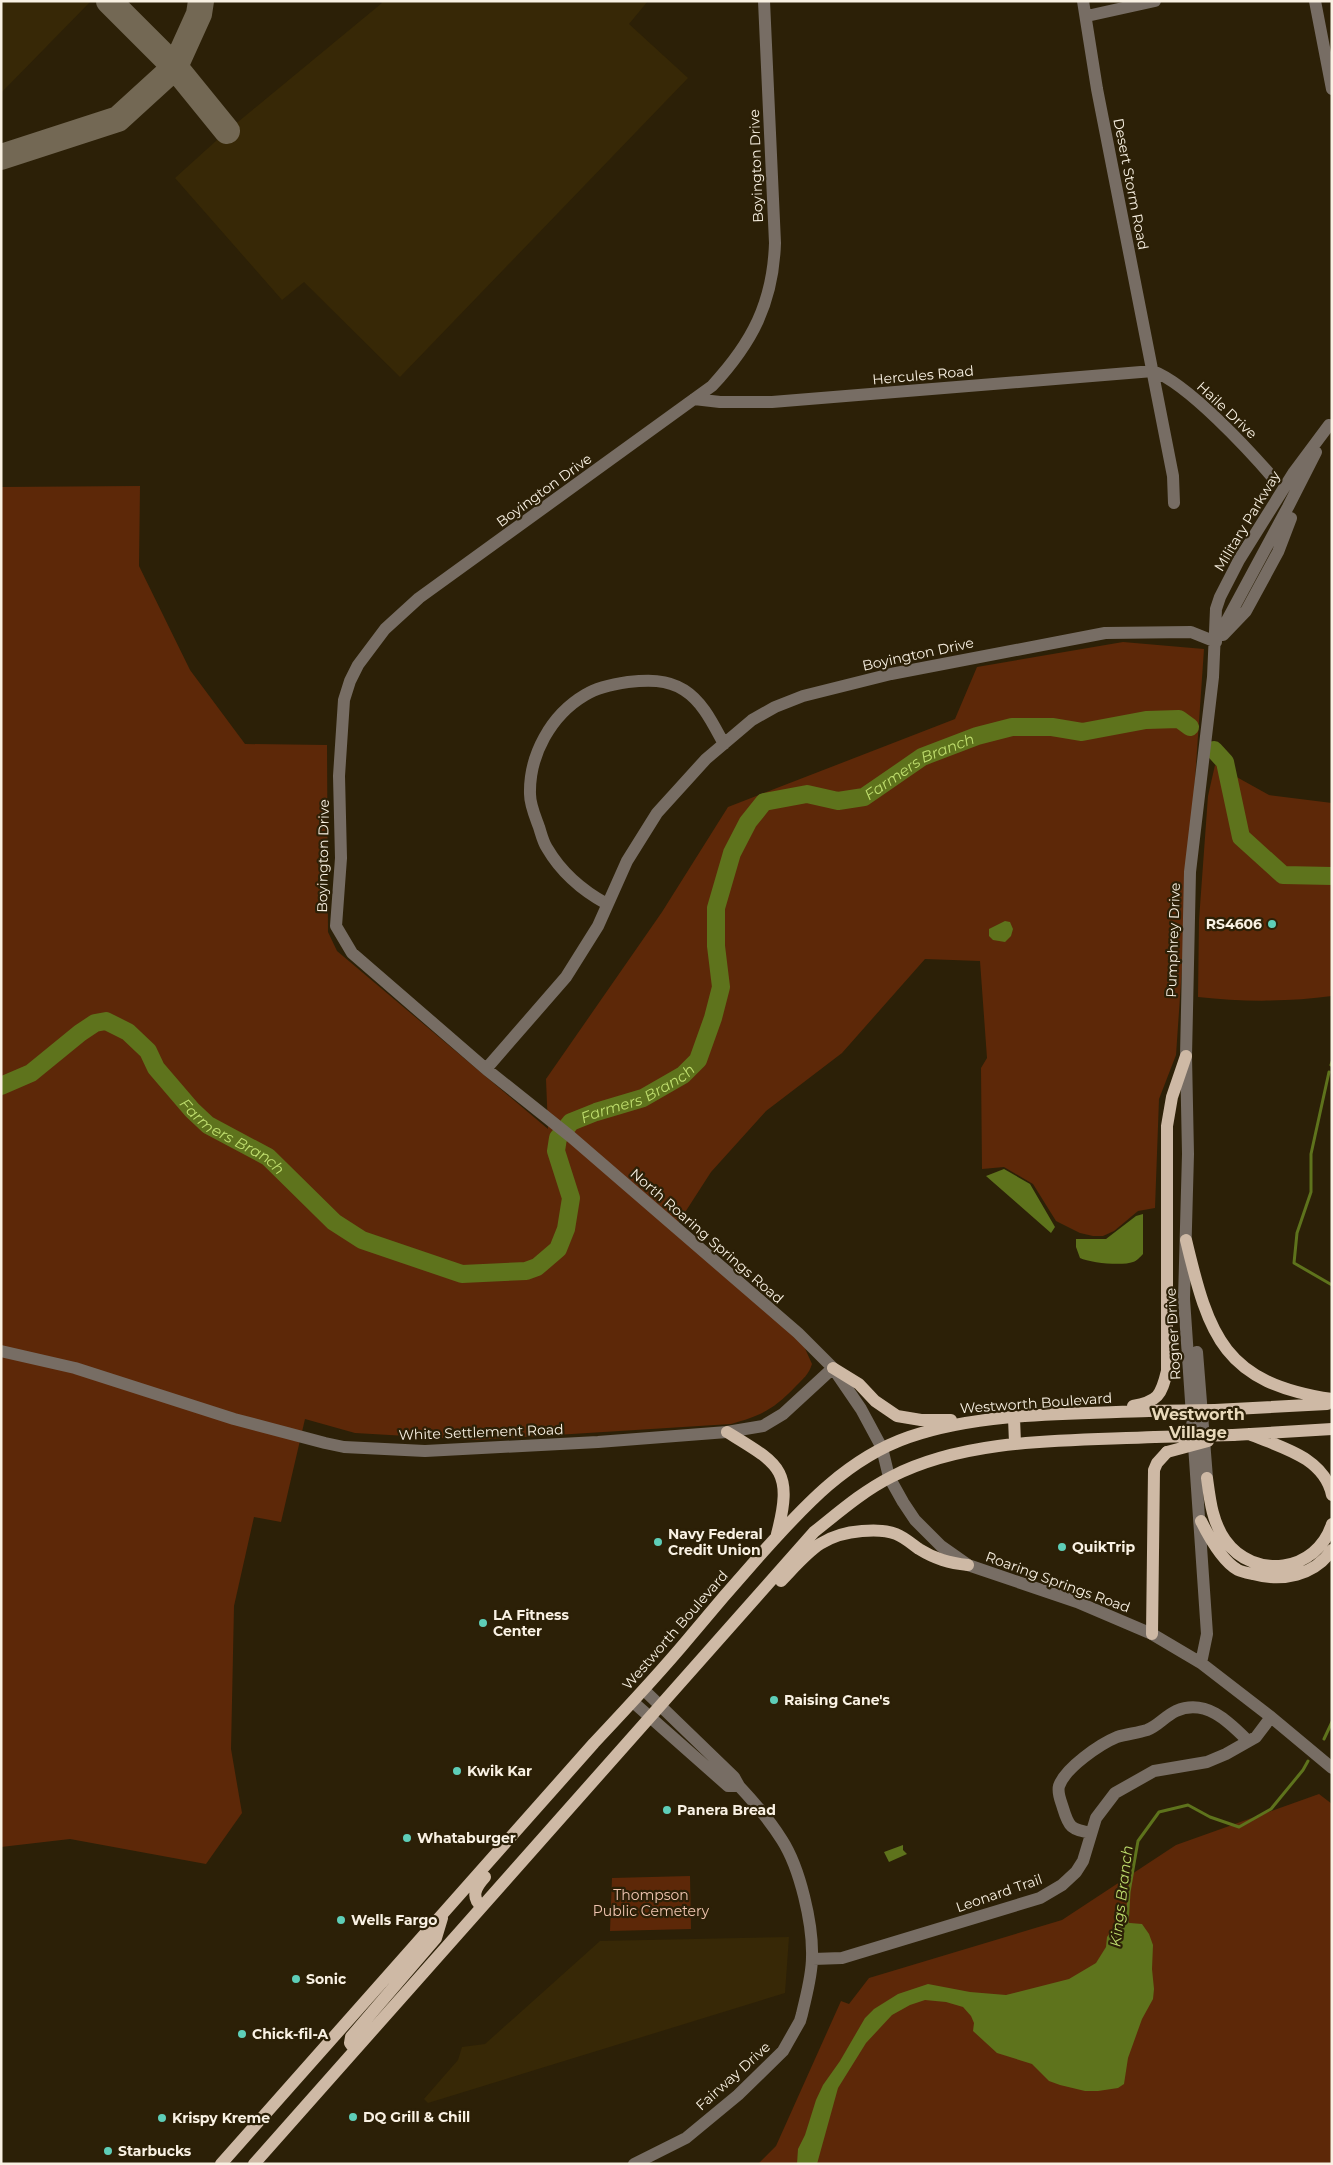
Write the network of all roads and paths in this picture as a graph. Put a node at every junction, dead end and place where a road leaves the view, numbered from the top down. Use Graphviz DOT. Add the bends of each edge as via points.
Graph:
graph roads {
  1 [pos="764,1"];
  2 [pos="1083,1"];
  3 [pos="1155,1"];
  4 [pos="1315,1"];
  5 [pos="1087,16"];
  6 [pos="1332,89"];
  7 [pos="1153,372"];
  8 [pos="694,399"];
  9 [pos="1330,422"];
  10 [pos="1274,479"];
  11 [pos="1174,503"];
  12 [pos="1216,642"];
  13 [pos="724,744"];
  14 [pos="607,904"];
  15 [pos="1186,1056"];
  16 [pos="486,1069"];
  17 [pos="1186,1240"];
  18 [pos="1,1351"];
  19 [pos="833,1368"];
  20 [pos="1332,1399"];
  21 [pos="1332,1404"];
  22 [pos="1087,1413"];
  23 [pos="1014,1418"];
  24 [pos="983,1420"];
  25 [pos="1332,1429"];
  26 [pos="727,1432"];
  27 [pos="1249,1434"];
  28 [pos="1233,1435"];
  29 [pos="1015,1443"];
  30 [pos="882,1448"];
  31 [pos="889,1477"];
  32 [pos="1207,1478"];
  33 [pos="1332,1495"];
  34 [pos="1201,1521"];
  35 [pos="1332,1524"];
  36 [pos="777,1536"];
  37 [pos="1332,1550"];
  38 [pos="968,1565"];
  39 [pos="749,1604"];
  40 [pos="1152,1634"];
  41 [pos="1201,1664"];
  42 [pos="644,1690"];
  43 [pos="633,1702"];
  44 [pos="660,1706"];
  45 [pos="1271,1717"];
  46 [pos="649,1718"];
  47 [pos="1248,1741"];
  48 [pos="1332,1768"];
  49 [pos="738,1786"];
  50 [pos="538,1806"];
  51 [pos="1091,1833"];
  52 [pos="482,1907"];
  53 [pos="442,1915"];
  54 [pos="812,1959"];
  55 [pos="355,2050"];
  56 [pos="221,2164"];
  57 [pos="254,2164"];
  58 [pos="634,2164"];
  1 -- 8 [label="street, Boyington Drive" via="774,268 770,289 749,338 734,362 712,386"];
  2 -- 5 [label="street, Desert Storm Road"];
  3 -- 5 [label="street"];
  4 -- 6 [label="street"];
  5 -- 7 [label="street, Desert Storm Road" via="1096,89"];
  7 -- 8 [label="street, Hercules Road" via="772,402"];
  7 -- 10 [label="street, Haile Drive" via="1192,396"];
  7 -- 11 [label="street, Desert Storm Road" via="1173,476"];
  8 -- 16 [label="street, Boyington Drive" via="419,598 385,629 358,665 344,700 338,776 341,858 336,926 352,953"];
  9 -- 12 [label="street, Military Parkway"];
  9 -- 12 [label="street, Military Parkway" via="1291,518"];
  12 -- 13 [label="street, Boyington Drive" via="1191,632 1104,633 890,674 803,696 775,707 752,720"];
  12 -- 15 [label="street, Pumphrey Drive" via="1190,872"];
  13 -- 14 [label="street, Boyington Drive" via="657,813 627,862"];
  13 -- 14 [label="street" via="702,707 684,690 658,681 637,681 597,689 584,695 548,730 537,753 530,794 546,848 576,884"];
  14 -- 16 [label="street, Boyington Drive" via="586,947 566,977"];
  15 -- 17 [label="street, Pumphrey Drive"];
  15 -- 22 [label="main road" via="1172,1097 1167,1126 1167,1371 1164,1385 1152,1402"];
  16 -- 19 [label="street, North Roaring Springs Road" via="570,1136"];
  17 -- 20 [label="main road" via="1199,1296 1230,1356 1255,1376 1278,1386"];
  17 -- 32 [label="street, Rogner Drive"];
  17 -- 34 [label="street, Rogner Drive" via="1184,1299"];
  18 -- 26 [label="street, White Settlement Road" via="75,1368 244,1422 344,1446 452,1451"];
  19 -- 24 [label="main road" via="859,1384 896,1416 921,1420"];
  19 -- 26 [label="street, White Settlement Road" via="777,1418 763,1426"];
  19 -- 30 [label="street, North Roaring Springs Road"];
  21 -- 22 [label="main road, Westworth Boulevard, bridge"];
  22 -- 23 [label="main road, Westworth Boulevard"];
  23 -- 24 [label="main road, Westworth Boulevard"];
  23 -- 29 [label="main road"];
  24 -- 30 [label="main road, Westworth Boulevard" via="924,1432"];
  25 -- 27 [label="main road"];
  26 -- 36 [label="main road" via="776,1465 785,1490"];
  27 -- 28 [label="main road"];
  27 -- 33 [label="main road" via="1294,1452 1317,1467"];
  28 -- 29 [label="main road, bridge"];
  28 -- 40 [label="main road, bridge" via="1167,1452 1154,1470"];
  29 -- 31 [label="main road" via="949,1456"];
  30 -- 31 [label="street, Roaring Springs Road"];
  30 -- 36 [label="main road, Westworth Boulevard" via="824,1487"];
  31 -- 38 [label="street, Roaring Springs Road" via="915,1520 941,1546"];
  31 -- 39 [label="main road" via="814,1532"];
  32 -- 35 [label="main road" via="1213,1516 1225,1539 1245,1558 1268,1568 1296,1563 1320,1548"];
  34 -- 37 [label="main road" via="1215,1546 1237,1570 1267,1578 1298,1576 1315,1567"];
  34 -- 41 [label="street, Rogner Drive" via="1207,1634"];
  36 -- 42 [label="main road, Westworth Boulevard"];
  38 -- 39 [label="main road" via="944,1562 896,1534 876,1530 835,1535 819,1543 766,1596"];
  38 -- 40 [label="street, Roaring Springs Road" via="1077,1602"];
  39 -- 44 [label="main road"];
  40 -- 41 [label="street, Roaring Springs Road"];
  41 -- 45 [label="street, Roaring Springs Road"];
  42 -- 43 [label="main road, Westworth Boulevard"];
  42 -- 44 [label="street, Fairway Drive"];
  43 -- 46 [label="street, Fairway Drive"];
  43 -- 50 [label="main road, Westworth Boulevard"];
  44 -- 46 [label="main road"];
  44 -- 49 [label="street, Fairway Drive" via="734,1777"];
  45 -- 47 [label="street, Leonard Trail" via="1256,1737"];
  45 -- 48 [label="street, Roaring Springs Road"];
  46 -- 49 [label="street, Fairway Drive" via="728,1786"];
  46 -- 52 [label="main road"];
  47 -- 51 [label="street, Leonard Trail" via="1207,1762 1154,1771 1135,1781 1115,1793 1104,1806"];
  47 -- 51 [label="street" via="1229,1721 1212,1711 1184,1709 1155,1726 1116,1738 1092,1751 1069,1773 1058,1790 1068,1824"];
  49 -- 54 [label="street, Fairway Drive" via="783,1841 798,1878 811,1925"];
  50 -- 52 [label="main road" via="530,1827 477,1886 474,1895"];
  50 -- 53 [label="main road, Westworth Boulevard"];
  51 -- 54 [label="street, Leonard Trail" via="1076,1872 1040,1898 842,1958"];
  52 -- 55 [label="main road"];
  53 -- 55 [label="main road" via="436,1938 351,2037 350,2043"];
  53 -- 56 [label="main road, Westworth Boulevard"];
  54 -- 58 [label="street, Fairway Drive" via="800,2022 783,2051 738,2095 686,2138"];
  55 -- 57 [label="main road"];
}
